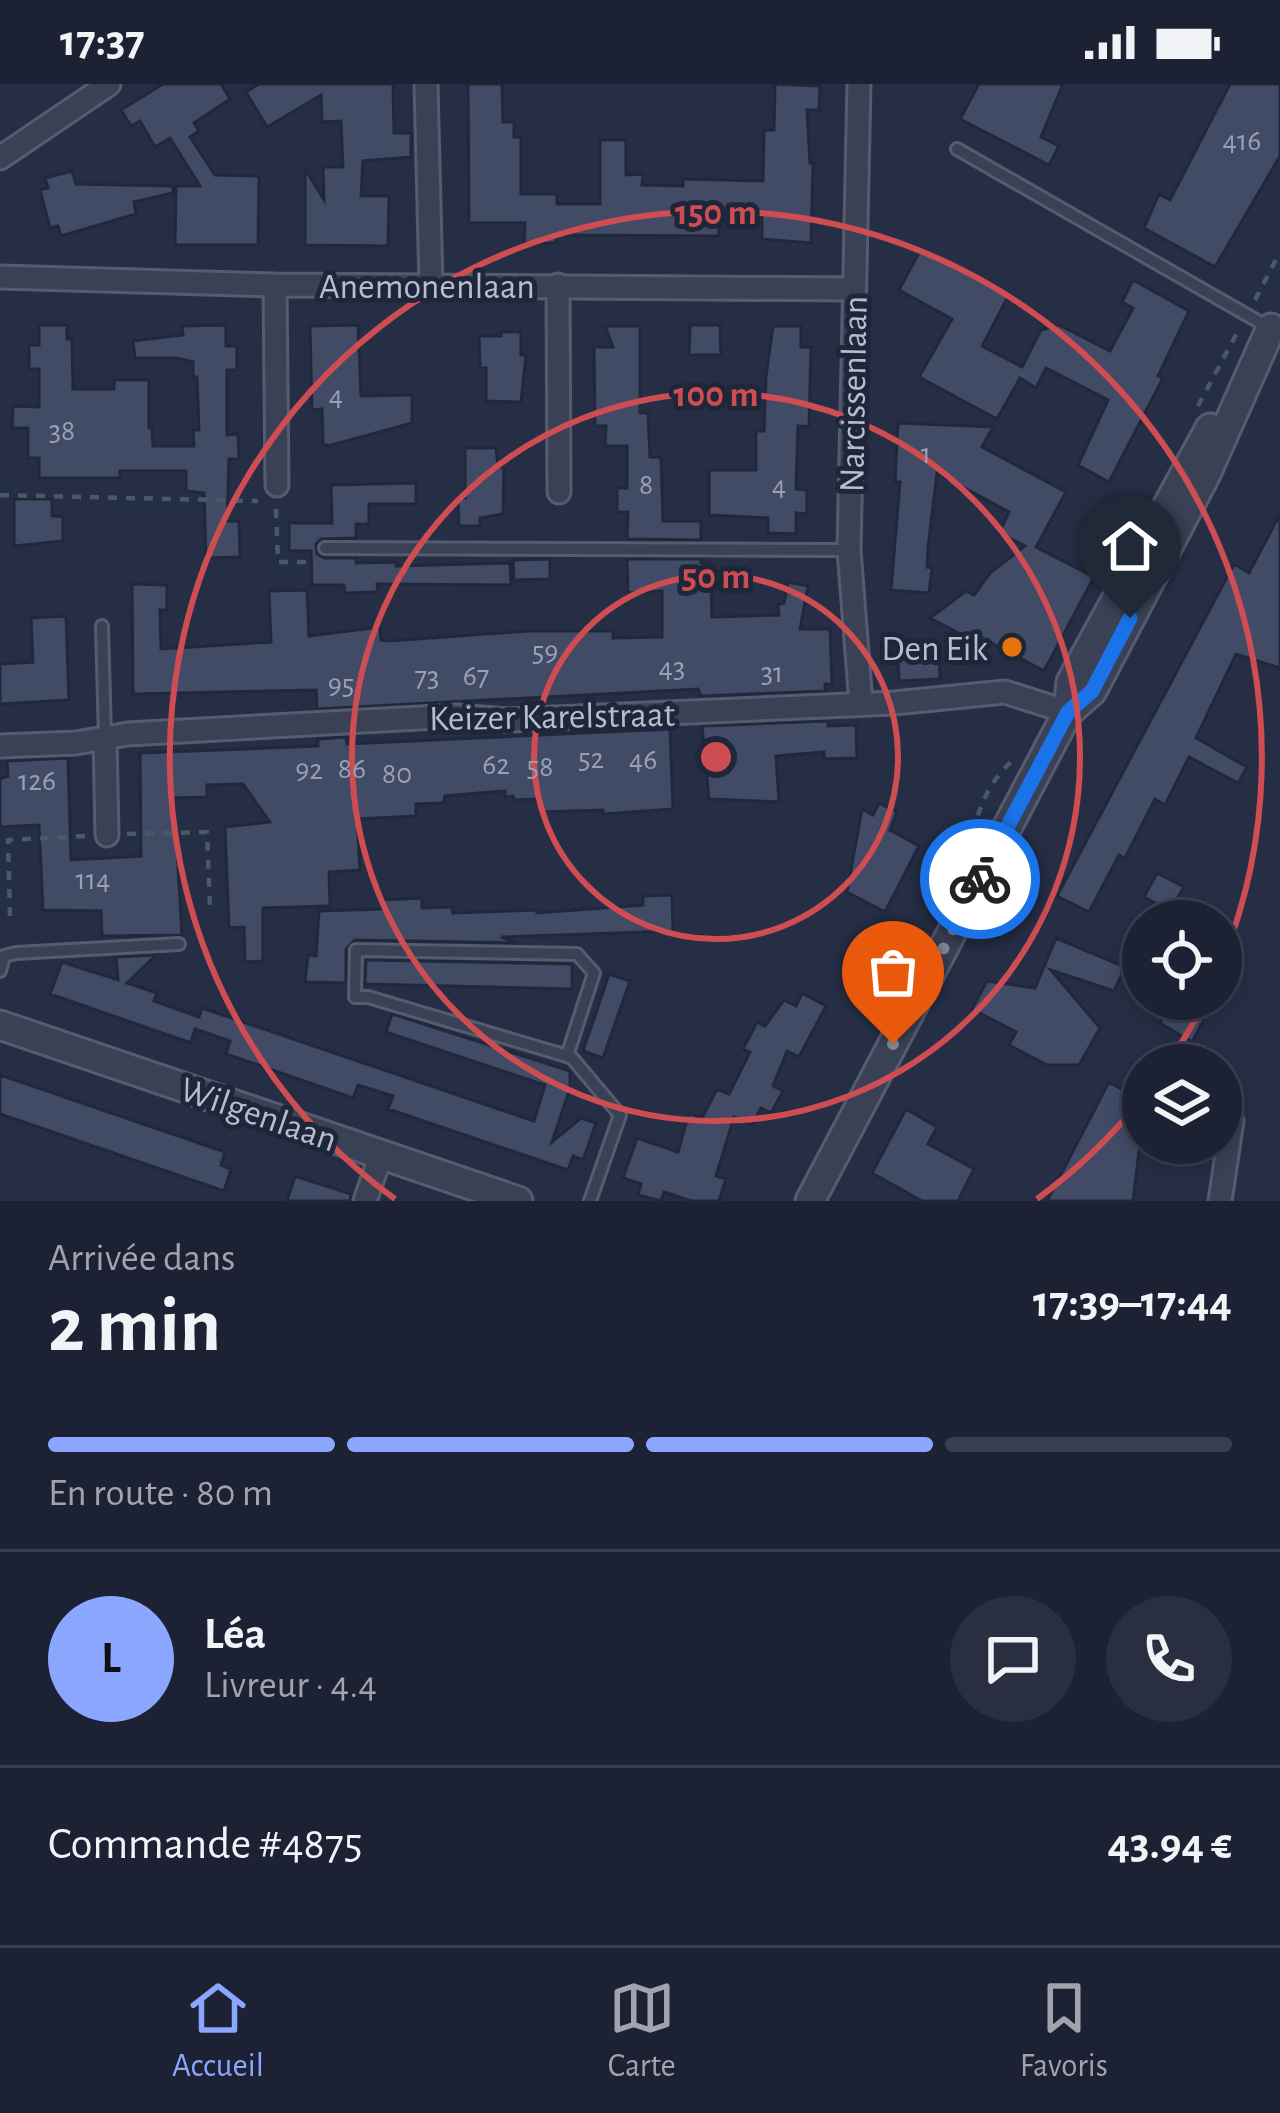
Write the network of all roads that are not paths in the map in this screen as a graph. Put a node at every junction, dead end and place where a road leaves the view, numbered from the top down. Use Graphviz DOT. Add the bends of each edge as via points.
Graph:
graph roads {
  1 [pos="109,84"];
  2 [pos="426,84"];
  3 [pos="859,84"];
  4 [pos="957,149"];
  5 [pos="0,158"];
  6 [pos="0,277"];
  7 [pos="275,285"];
  8 [pos="558,285"];
  9 [pos="430,286"];
  10 [pos="854,290"];
  11 [pos="1275,320"];
  12 [pos="559,492"];
  13 [pos="276,493"];
  14 [pos="325,548"];
  15 [pos="849,550"];
  16 [pos="102,626"];
  17 [pos="861,704"];
  18 [pos="1068,712"];
  19 [pos="105,738"];
  20 [pos="0,746"];
  21 [pos="107,835"];
  22 [pos="179,944"];
  23 [pos="0,971"];
  24 [pos="0,1025"];
  25 [pos="567,1056"];
  26 [pos="381,1155"];
  27 [pos="1225,1164"];
  28 [pos="476,1194"];
  29 [pos="365,1201"];
  30 [pos="518,1201"];
  31 [pos="590,1201"];
  32 [pos="810,1201"];
  33 [pos="1220,1201"];
  1 -- 5 [label="street"];
  2 -- 9 [label="street"];
  3 -- 10 [label="street, Narcissenlaan"];
  4 -- 11 [label="lane"];
  6 -- 7 [label="street, Anemonenlaan"];
  7 -- 9 [label="street, Anemonenlaan"];
  7 -- 13 [label="street"];
  8 -- 9 [label="street, Anemonenlaan"];
  8 -- 10 [label="street, Anemonenlaan"];
  8 -- 12 [label="street"];
  10 -- 15 [label="street, Narcissenlaan"];
  11 -- 18 [label="street" via="1090,645 1071,682"];
  14 -- 15 [label="lane"];
  15 -- 17 [label="street, Narcissenlaan"];
  16 -- 19 [label="lane"];
  17 -- 18 [label="street, Keizer Karelstraat" via="1005,692"];
  17 -- 19 [label="street, Keizer Karelstraat" via="456,716"];
  18 -- 32 [label="street"];
  19 -- 20 [label="street, Keizer Karelstraat"];
  19 -- 21 [label="street"];
  22 -- 23 [label="lane" via="16,953 4,956"];
  24 -- 26 [label="street, Wilgenlaan"];
  25 -- 25 [label="lane" via="355,997 356,950 578,953 594,973"];
  25 -- 31 [label="lane" via="620,1114"];
  26 -- 28 [label="street, Wilgenlaan"];
  26 -- 29 [label="street"];
  27 -- 33 [label="street"];
  28 -- 30 [label="street, Wilgenlaan"];
}
